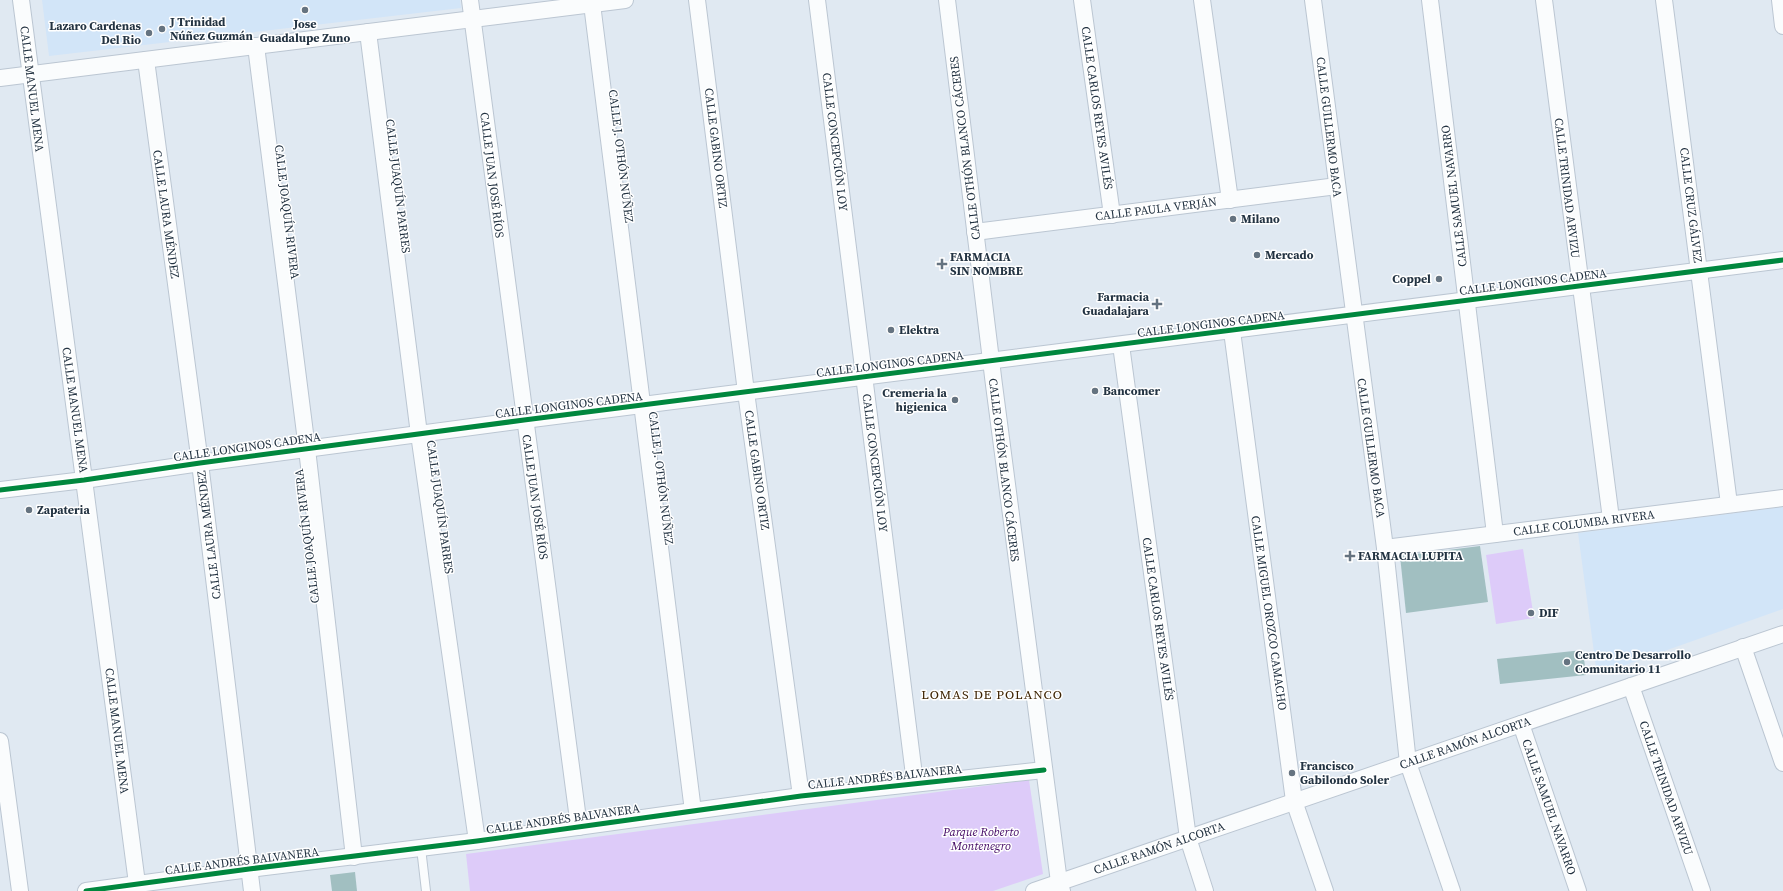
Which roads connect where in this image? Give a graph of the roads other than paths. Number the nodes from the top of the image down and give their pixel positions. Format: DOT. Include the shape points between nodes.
graph roads {
  1 [pos="21,0"];
  2 [pos="470,0"];
  3 [pos="625,0"];
  4 [pos="697,0"];
  5 [pos="817,0"];
  6 [pos="947,0"];
  7 [pos="1082,0"];
  8 [pos="1202,0"];
  9 [pos="1313,0"];
  10 [pos="1430,0"];
  11 [pos="1544,0"];
  12 [pos="1664,0"];
  13 [pos="1780,0"];
  14 [pos="592,4"];
  15 [pos="472,19"];
  16 [pos="1783,26"];
  17 [pos="368,32"];
  18 [pos="256,46"];
  19 [pos="146,60"];
  20 [pos="30,74"];
  21 [pos="0,78"];
  22 [pos="1337,186"];
  23 [pos="1230,200"];
  24 [pos="1112,215"];
  25 [pos="975,232"];
  26 [pos="1783,260"];
  27 [pos="1699,271"];
  28 [pos="1580,287"];
  29 [pos="1467,301"];
  30 [pos="1353,316"];
  31 [pos="1232,331"];
  32 [pos="1121,345"];
  33 [pos="990,362"];
  34 [pos="864,377"];
  35 [pos="746,392"];
  36 [pos="642,406"];
  37 [pos="524,420"];
  38 [pos="419,434"];
  39 [pos="307,449"];
  40 [pos="200,463"];
  41 [pos="84,480"];
  42 [pos="0,490"];
  43 [pos="1783,498"];
  44 [pos="1729,504"];
  45 [pos="1611,519"];
  46 [pos="1495,534"];
  47 [pos="1385,548"];
  48 [pos="1783,634"];
  49 [pos="1743,647"];
  50 [pos="1631,686"];
  51 [pos="1521,724"];
  52 [pos="0,741"];
  53 [pos="1408,763"];
  54 [pos="1783,763"];
  55 [pos="1044,770"];
  56 [pos="915,783"];
  57 [pos="801,796"];
  58 [pos="1294,801"];
  59 [pos="693,811"];
  60 [pos="579,827"];
  61 [pos="1188,838"];
  62 [pos="477,841"];
  63 [pos="421,848"];
  64 [pos="354,857"];
  65 [pos="249,869"];
  66 [pos="1061,887"];
  67 [pos="137,888"];
  68 [pos="20,891"];
  69 [pos="86,891"];
  70 [pos="252,891"];
  71 [pos="426,891"];
  72 [pos="1034,891"];
  73 [pos="1205,891"];
  74 [pos="1325,891"];
  75 [pos="1452,891"];
  76 [pos="1578,891"];
  77 [pos="1702,891"];
  1 -- 20 [label="street, CALLE MANUEL MENA"];
  2 -- 15 [label="street, CALLE JUAN JOSÉ RÍOS"];
  3 -- 14 [label="street"];
  4 -- 35 [label="street, CALLE GABINO ORTIZ"];
  5 -- 34 [label="street, CALLE CONCEPCIÓN LOY"];
  6 -- 25 [label="street, CALLE OTHÓN BLANCO CÁCERES"];
  7 -- 24 [label="street, CALLE CARLOS REYES AVILÉS"];
  8 -- 23 [label="street"];
  9 -- 22 [label="street, CALLE GUILLERMO BACA"];
  10 -- 29 [label="street, CALLE SAMUEL NAVARRO"];
  11 -- 28 [label="street, CALLE TRINIDAD ARVIZU"];
  12 -- 27 [label="street, CALLE CRUZ GÁLVEZ"];
  13 -- 16 [label="street"];
  14 -- 15 [label="street"];
  14 -- 36 [label="street, CALLE J. OTHÓN NÚÑEZ"];
  15 -- 17 [label="street"];
  15 -- 37 [label="street, CALLE JUAN JOSÉ RÍOS"];
  17 -- 18 [label="street"];
  17 -- 38 [label="street, CALLE JUAQUÍN PARRES"];
  18 -- 19 [label="street"];
  18 -- 39 [label="street, CALLE JOAQUÍN RIVERA"];
  19 -- 20 [label="street"];
  19 -- 40 [label="street, CALLE LAURA MÉNDEZ"];
  20 -- 21 [label="street"];
  20 -- 41 [label="street, CALLE MANUEL MENA"];
  22 -- 23 [label="street, CALLE PAULA VERJÁN"];
  22 -- 30 [label="street, CALLE GUILLERMO BACA"];
  23 -- 24 [label="street, CALLE PAULA VERJÁN"];
  24 -- 25 [label="street, CALLE PAULA VERJÁN"];
  25 -- 33 [label="street, CALLE OTHÓN BLANCO CÁCERES"];
  26 -- 27 [label="street, CALLE LONGINOS CADENA"];
  27 -- 28 [label="street, CALLE LONGINOS CADENA"];
  27 -- 44 [label="street, CALLE CRUZ GÁLVEZ"];
  28 -- 29 [label="street, CALLE LONGINOS CADENA"];
  28 -- 45 [label="street, CALLE TRINIDAD ARVIZU"];
  29 -- 30 [label="street, CALLE LONGINOS CADENA"];
  29 -- 46 [label="street, CALLE SAMUEL NAVARRO"];
  30 -- 31 [label="street, CALLE LONGINOS CADENA"];
  30 -- 47 [label="street, CALLE GUILLERMO BACA"];
  31 -- 32 [label="street, CALLE LONGINOS CADENA"];
  31 -- 58 [label="street, CALLE MIGUEL OROZCO CAMACHO"];
  32 -- 33 [label="street, CALLE LONGINOS CADENA"];
  32 -- 61 [label="street, CALLE CARLOS REYES AVILÉS"];
  33 -- 34 [label="street, CALLE LONGINOS CADENA"];
  33 -- 55 [label="street, CALLE OTHÓN BLANCO CÁCERES"];
  34 -- 35 [label="street, CALLE LONGINOS CADENA"];
  34 -- 56 [label="street, CALLE CONCEPCIÓN LOY"];
  35 -- 36 [label="street, CALLE LONGINOS CADENA"];
  35 -- 57 [label="street, CALLE GABINO ORTIZ"];
  36 -- 37 [label="street, CALLE LONGINOS CADENA"];
  36 -- 59 [label="street, CALLE J. OTHÓN NÚÑEZ"];
  37 -- 38 [label="street, CALLE LONGINOS CADENA"];
  37 -- 60 [label="street, CALLE JUAN JOSÉ RÍOS"];
  38 -- 39 [label="street, CALLE LONGINOS CADENA"];
  38 -- 62 [label="street, CALLE JUAQUÍN PARRES"];
  39 -- 40 [label="street, CALLE LONGINOS CADENA"];
  39 -- 64 [label="street, CALLE JOAQUÍN RIVERA"];
  40 -- 41 [label="street, CALLE LONGINOS CADENA"];
  40 -- 65 [label="street, CALLE LAURA MÉNDEZ"];
  41 -- 42 [label="street, CALLE LONGINOS CADENA"];
  41 -- 67 [label="street, CALLE MANUEL MENA"];
  43 -- 44 [label="street, CALLE COLUMBA RIVERA"];
  44 -- 45 [label="street, CALLE COLUMBA RIVERA"];
  45 -- 46 [label="street, CALLE COLUMBA RIVERA"];
  46 -- 47 [label="street, CALLE COLUMBA RIVERA"];
  47 -- 53 [label="street, CALLE GUILLERMO BACA"];
  48 -- 49 [label="street, CALLE RAMÓN ALCORTA"];
  49 -- 50 [label="street, CALLE RAMÓN ALCORTA"];
  49 -- 54 [label="street"];
  50 -- 51 [label="street, CALLE RAMÓN ALCORTA"];
  50 -- 77 [label="street, CALLE TRINIDAD ARVIZU"];
  51 -- 53 [label="street, CALLE RAMÓN ALCORTA"];
  51 -- 76 [label="street, CALLE SAMUEL NAVARRO"];
  52 -- 68 [label="street"];
  53 -- 58 [label="street, CALLE RAMÓN ALCORTA"];
  53 -- 75 [label="street, CALLE GUILLERMO BACA"];
  55 -- 56 [label="street, CALLE ANDRÉS BALVANERA"];
  55 -- 66 [label="street, CALLE OTHÓN BLANCO CÁCERES"];
  56 -- 57 [label="street, CALLE ANDRÉS BALVANERA"];
  57 -- 59 [label="street, CALLE ANDRÉS BALVANERA"];
  58 -- 61 [label="street, CALLE RAMÓN ALCORTA"];
  58 -- 74 [label="street, CALLE MIGUEL OROZCO CAMACHO"];
  59 -- 60 [label="street, CALLE ANDRÉS BALVANERA"];
  60 -- 62 [label="street, CALLE ANDRÉS BALVANERA"];
  61 -- 66 [label="street, CALLE RAMÓN ALCORTA"];
  61 -- 73 [label="street, CALLE CARLOS REYES AVILÉS"];
  62 -- 63 [label="street, CALLE ANDRÉS BALVANERA"];
  63 -- 64 [label="street, CALLE ANDRÉS BALVANERA"];
  63 -- 71 [label="lane"];
  64 -- 65 [label="street, CALLE ANDRÉS BALVANERA"];
  65 -- 67 [label="street, CALLE ANDRÉS BALVANERA"];
  65 -- 70 [label="street, CALLE LAURA MÉNDEZ"];
  66 -- 72 [label="street, CALLE RAMÓN ALCORTA"];
  67 -- 69 [label="street, CALLE ANDRÉS BALVANERA"];
}
